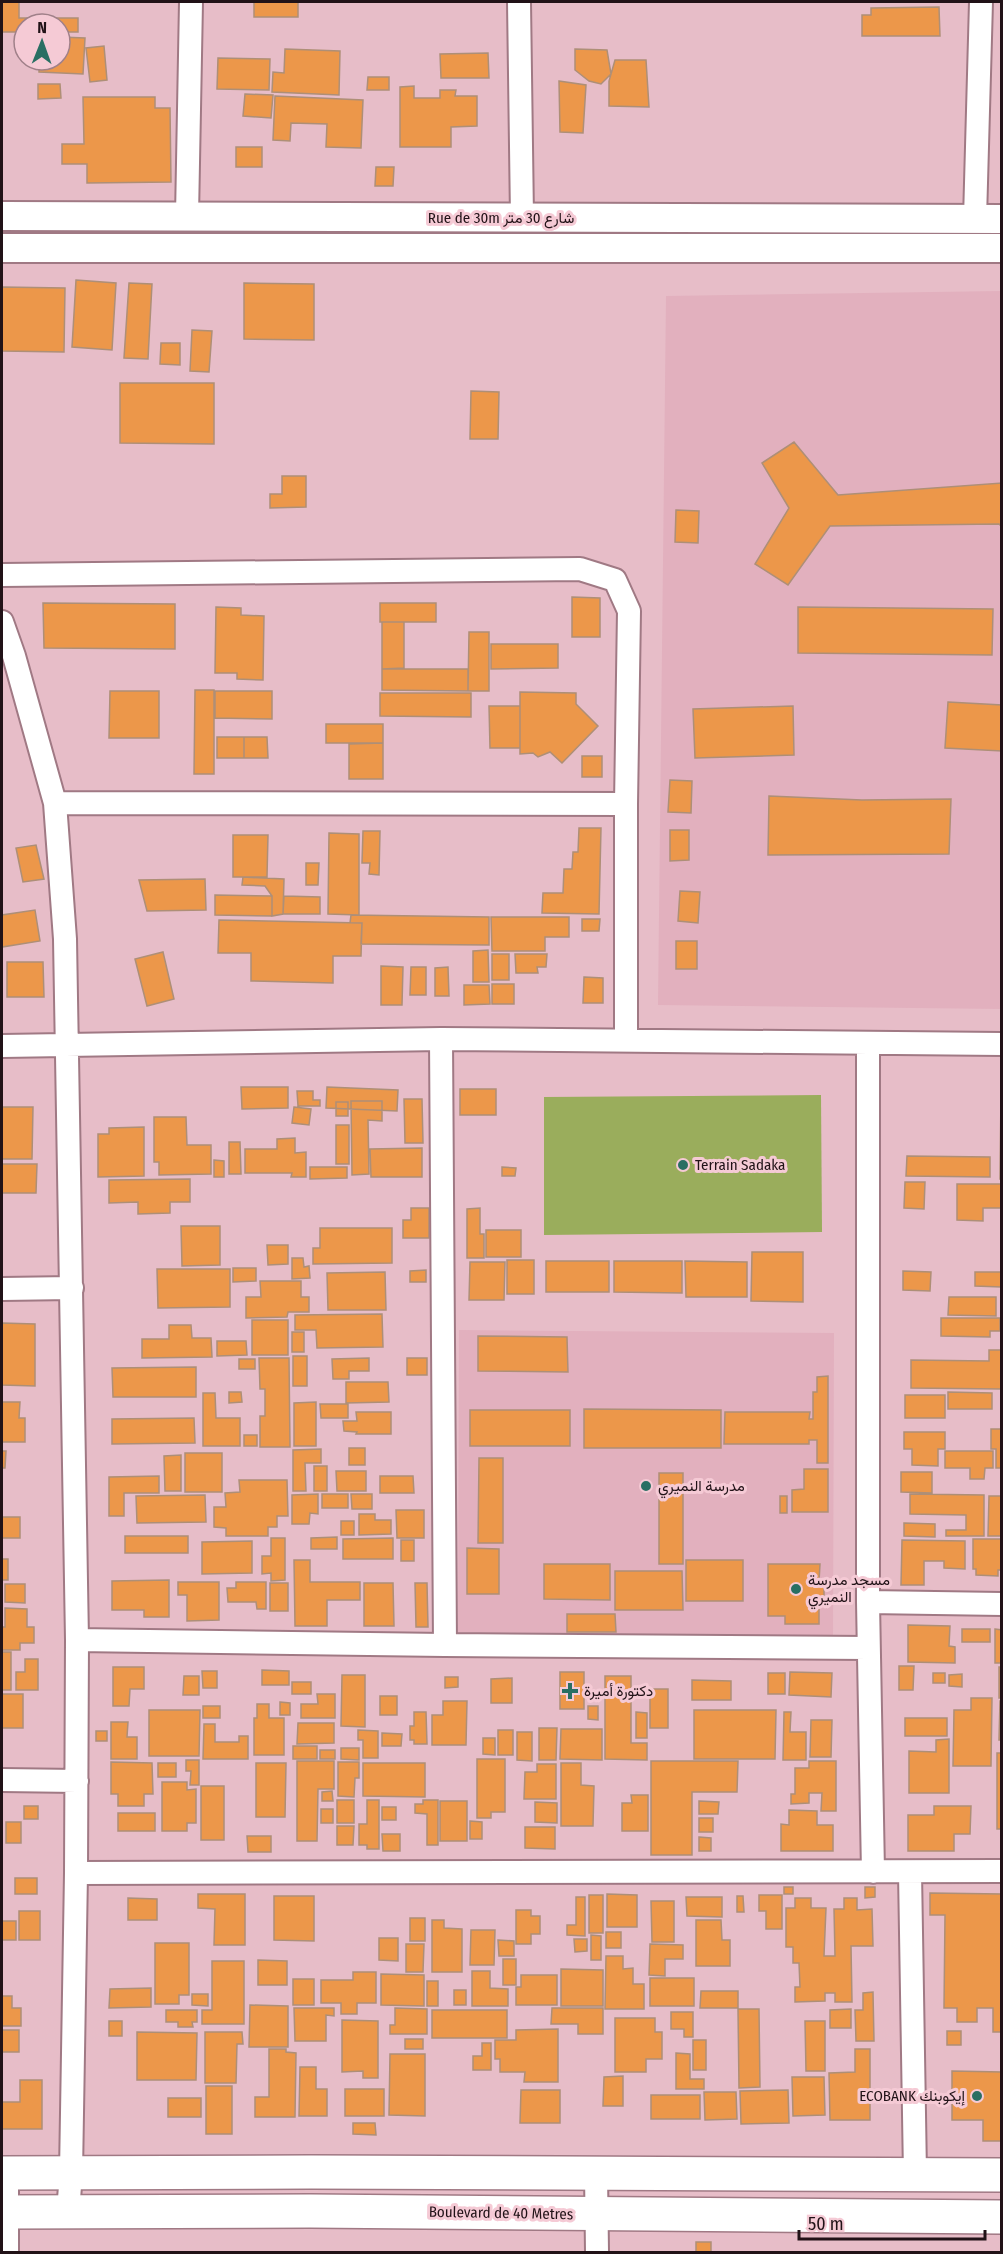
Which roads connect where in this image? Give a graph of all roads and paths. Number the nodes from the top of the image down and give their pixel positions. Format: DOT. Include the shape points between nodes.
graph roads {
  1 [pos="191,2"];
  2 [pos="519,2"];
  3 [pos="981,2"];
  4 [pos="2,216"];
  5 [pos="187,216"];
  6 [pos="522,218"];
  7 [pos="988,219"];
  8 [pos="2,248"];
  9 [pos="1002,248"];
  10 [pos="2,575"];
  11 [pos="2,622"];
  12 [pos="8,656"];
  13 [pos="55,803"];
  14 [pos="626,804"];
  15 [pos="441,1039"];
  16 [pos="626,1040"];
  17 [pos="868,1043"];
  18 [pos="67,1044"];
  19 [pos="1002,1044"];
  20 [pos="2,1046"];
  21 [pos="72,1288"];
  22 [pos="2,1289"];
  23 [pos="868,1602"];
  24 [pos="1002,1604"];
  25 [pos="77,1640"];
  26 [pos="446,1646"];
  27 [pos="868,1648"];
  28 [pos="2,1780"];
  29 [pos="76,1781"];
  30 [pos="873,1872"];
  31 [pos="910,1872"];
  32 [pos="1002,1872"];
  33 [pos="76,1873"];
  34 [pos="71,2173"];
  35 [pos="596,2173"];
  36 [pos="4,2174"];
  37 [pos="915,2174"];
  38 [pos="1002,2175"];
  39 [pos="4,2212"];
  40 [pos="68,2212"];
  41 [pos="596,2215"];
  42 [pos="1002,2217"];
  43 [pos="7,2253"];
  44 [pos="597,2253"];
  1 -- 5 [label="street"];
  2 -- 6 [label="street"];
  3 -- 7 [label="street"];
  4 -- 5 [label="street, Rue de 30m شارع 30 متر"];
  5 -- 6 [label="street, Rue de 30m شارع 30 متر"];
  6 -- 7 [label="street, Rue de 30m شارع 30 متر"];
  8 -- 9 [label="street, Rue de 30m شارع 30 متر"];
  10 -- 14 [label="street" via="580,569 615,580 629,611"];
  11 -- 12 [label="street"];
  12 -- 13 [label="street"];
  13 -- 14 [label="street"];
  13 -- 18 [label="street" via="65,939"];
  14 -- 16 [label="street"];
  15 -- 16 [label="street"];
  15 -- 18 [label="street"];
  15 -- 26 [label="street"];
  16 -- 17 [label="street"];
  17 -- 19 [label="street"];
  17 -- 23 [label="street"];
  18 -- 20 [label="street"];
  18 -- 21 [label="street"];
  21 -- 22 [label="street"];
  21 -- 25 [label="street"];
  23 -- 24 [label="street"];
  23 -- 27 [label="street"];
  25 -- 26 [label="street"];
  25 -- 29 [label="street"];
  26 -- 27 [label="street"];
  27 -- 30 [label="street"];
  28 -- 29 [label="street"];
  29 -- 33 [label="street"];
  30 -- 31 [label="street"];
  30 -- 33 [label="street"];
  31 -- 32 [label="street"];
  31 -- 37 [label="street"];
  33 -- 34 [label="street"];
  34 -- 35 [label="main road"];
  34 -- 36 [label="main road"];
  34 -- 40 [label="street"];
  35 -- 37 [label="main road"];
  35 -- 41 [label="street"];
  36 -- 39 [label="street"];
  37 -- 38 [label="main road"];
  39 -- 40 [label="main road, Boulevard de 40 Metres"];
  39 -- 43 [label="street"];
  40 -- 41 [label="main road, Boulevard de 40 Metres"];
  41 -- 42 [label="main road, Boulevard de 40 Metres"];
  41 -- 44 [label="street"];
}
